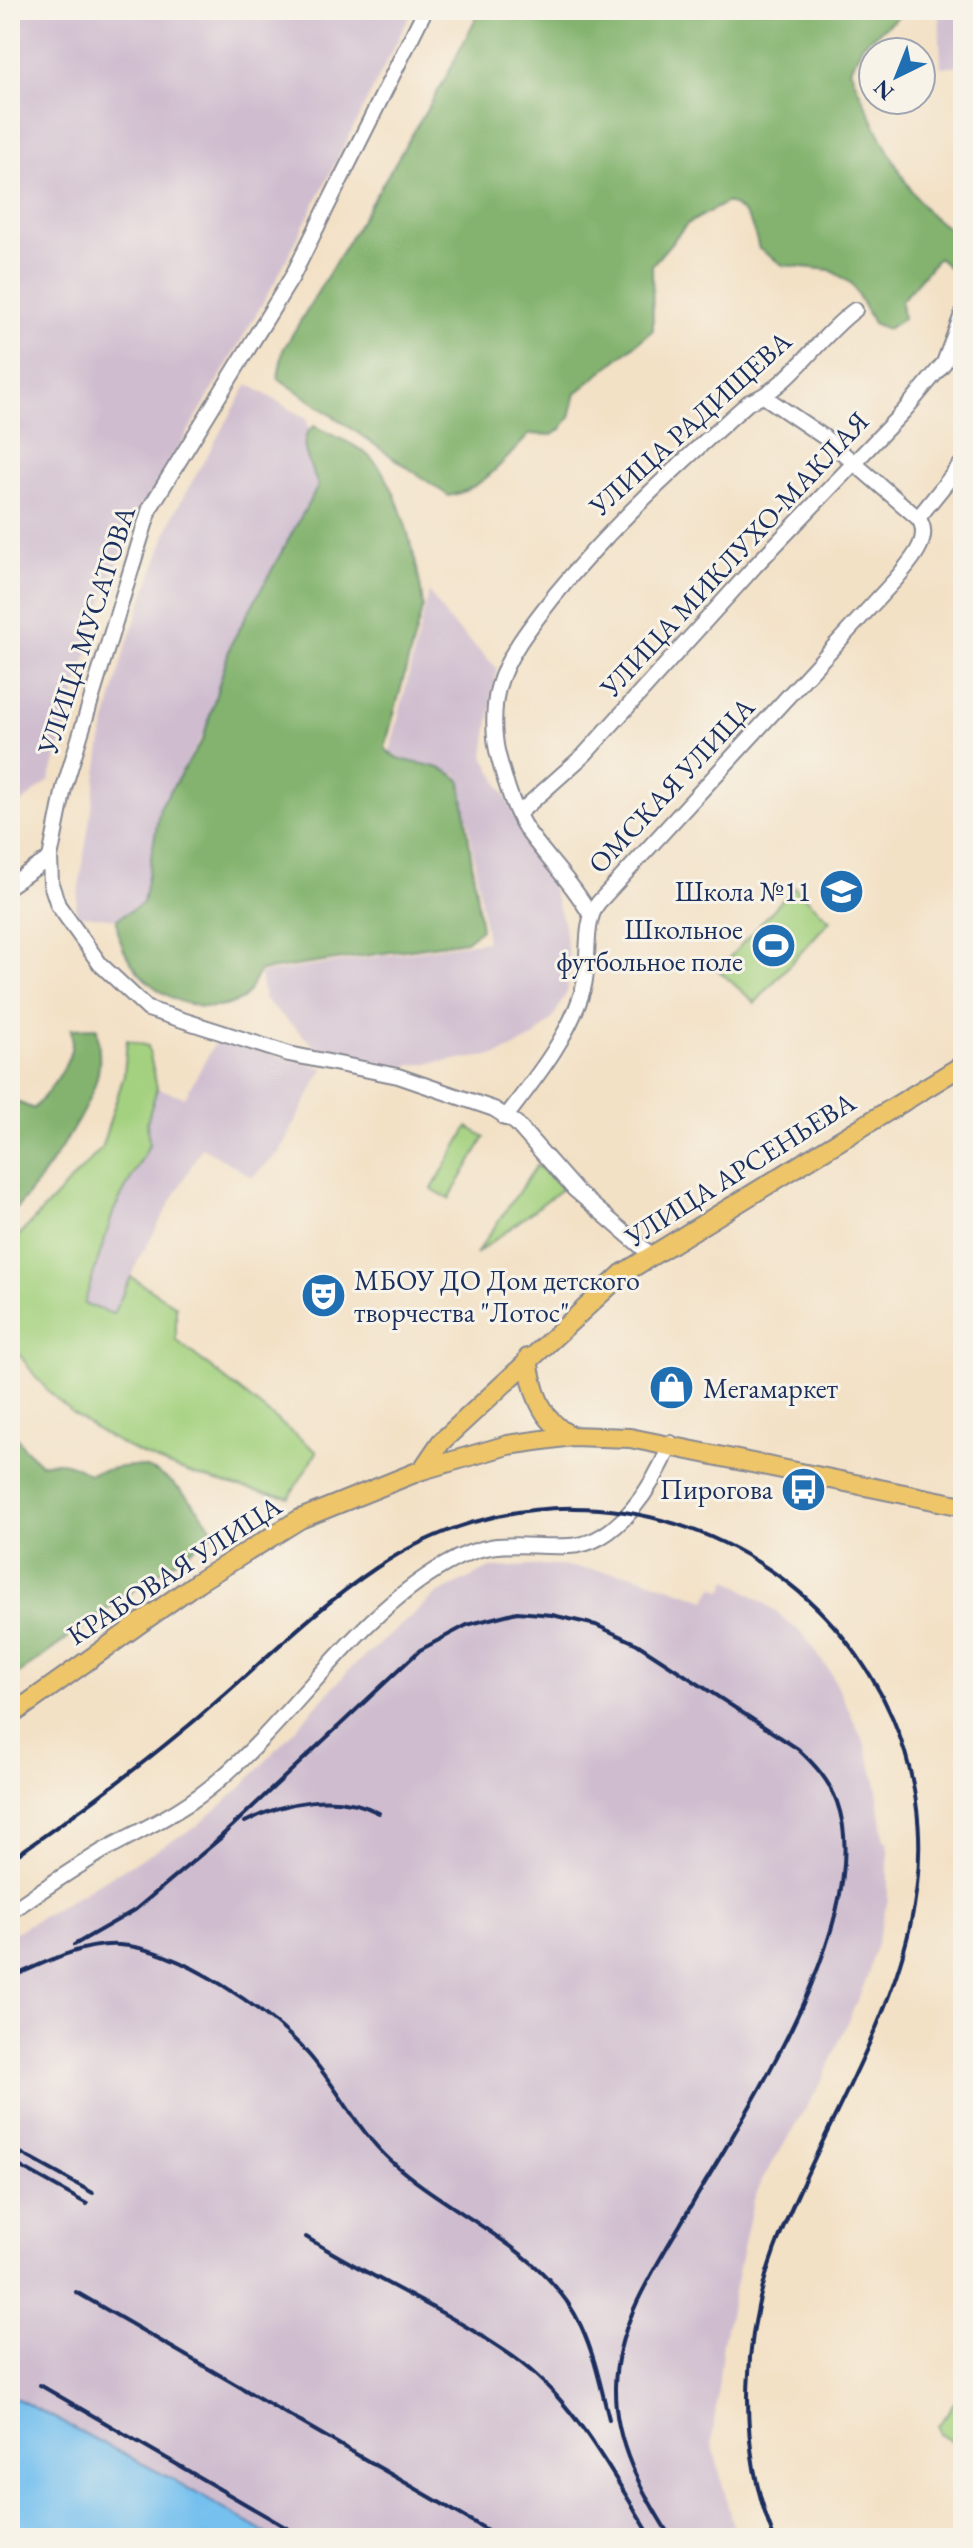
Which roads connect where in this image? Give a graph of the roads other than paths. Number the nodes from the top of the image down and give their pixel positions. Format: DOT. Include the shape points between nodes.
graph roads {
  1 [pos="425,10"];
  2 [pos="855,310"];
  3 [pos="963,312"];
  4 [pos="765,397"];
  5 [pos="854,461"];
  6 [pos="963,462"];
  7 [pos="918,518"];
  8 [pos="519,813"];
  9 [pos="50,858"];
  10 [pos="10,885"];
  11 [pos="591,916"];
  12 [pos="963,1065"];
  13 [pos="505,1118"];
  14 [pos="651,1255"];
  15 [pos="528,1358"];
  16 [pos="571,1436"];
  17 [pos="671,1443"];
  18 [pos="422,1470"];
  19 [pos="963,1506"];
  20 [pos="10,1716"];
  21 [pos="10,1912"];
  1 -- 9 [label="street, УЛИЦА МУСАТОВА" via="292,277 150,508 76,746"];
  2 -- 4 [label="street, УЛИЦА РАДИЩЕВА" via="833,325"];
  3 -- 5 [label="street, УЛИЦА МИКЛУХО-МАКЛАЯ" via="944,363"];
  4 -- 5 [label="street"];
  4 -- 8 [label="street, УЛИЦА РАДИЩЕВА" via="749,402 593,548 534,621 509,662 498,689 494,734"];
  5 -- 7 [label="street"];
  5 -- 8 [label="street, УЛИЦА МИКЛУХО-МАКЛАЯ" via="585,754"];
  6 -- 7 [label="street"];
  7 -- 11 [label="street, ОМСКАЯ УЛИЦА" via="924,539 896,579"];
  8 -- 11 [label="street, УЛИЦА РАДИЩЕВА"];
  9 -- 10 [label="street"];
  9 -- 13 [label="street, УЛИЦА МУСАТОВА" via="58,905 100,964 148,1009 289,1054 398,1076 477,1102"];
  11 -- 13 [label="street, ОМСКАЯ УЛИЦА" via="587,975 578,1003"];
  12 -- 14 [label="main road, УЛИЦА АРСЕНЬЕВА"];
  13 -- 14 [label="street, УЛИЦА МУСАТОВА" via="523,1130 575,1190"];
  14 -- 15 [label="main road, УЛИЦА АРСЕНЬЕВА" via="610,1284"];
  15 -- 16 [label="main road" via="531,1384 548,1419"];
  15 -- 18 [label="main road, УЛИЦА АРСЕНЬЕВА" via="441,1442"];
  16 -- 17 [label="main road, КРАБОВАЯ УЛИЦА"];
  16 -- 18 [label="main road, КРАБОВАЯ УЛИЦА" via="494,1448"];
  17 -- 19 [label="main road, КРАБОВАЯ УЛИЦА"];
  17 -- 21 [label="street" via="654,1479 605,1533 570,1547 492,1545 447,1563 404,1591 256,1746 198,1798"];
  18 -- 20 [label="main road, КРАБОВАЯ УЛИЦА" via="300,1519 254,1545"];
}
